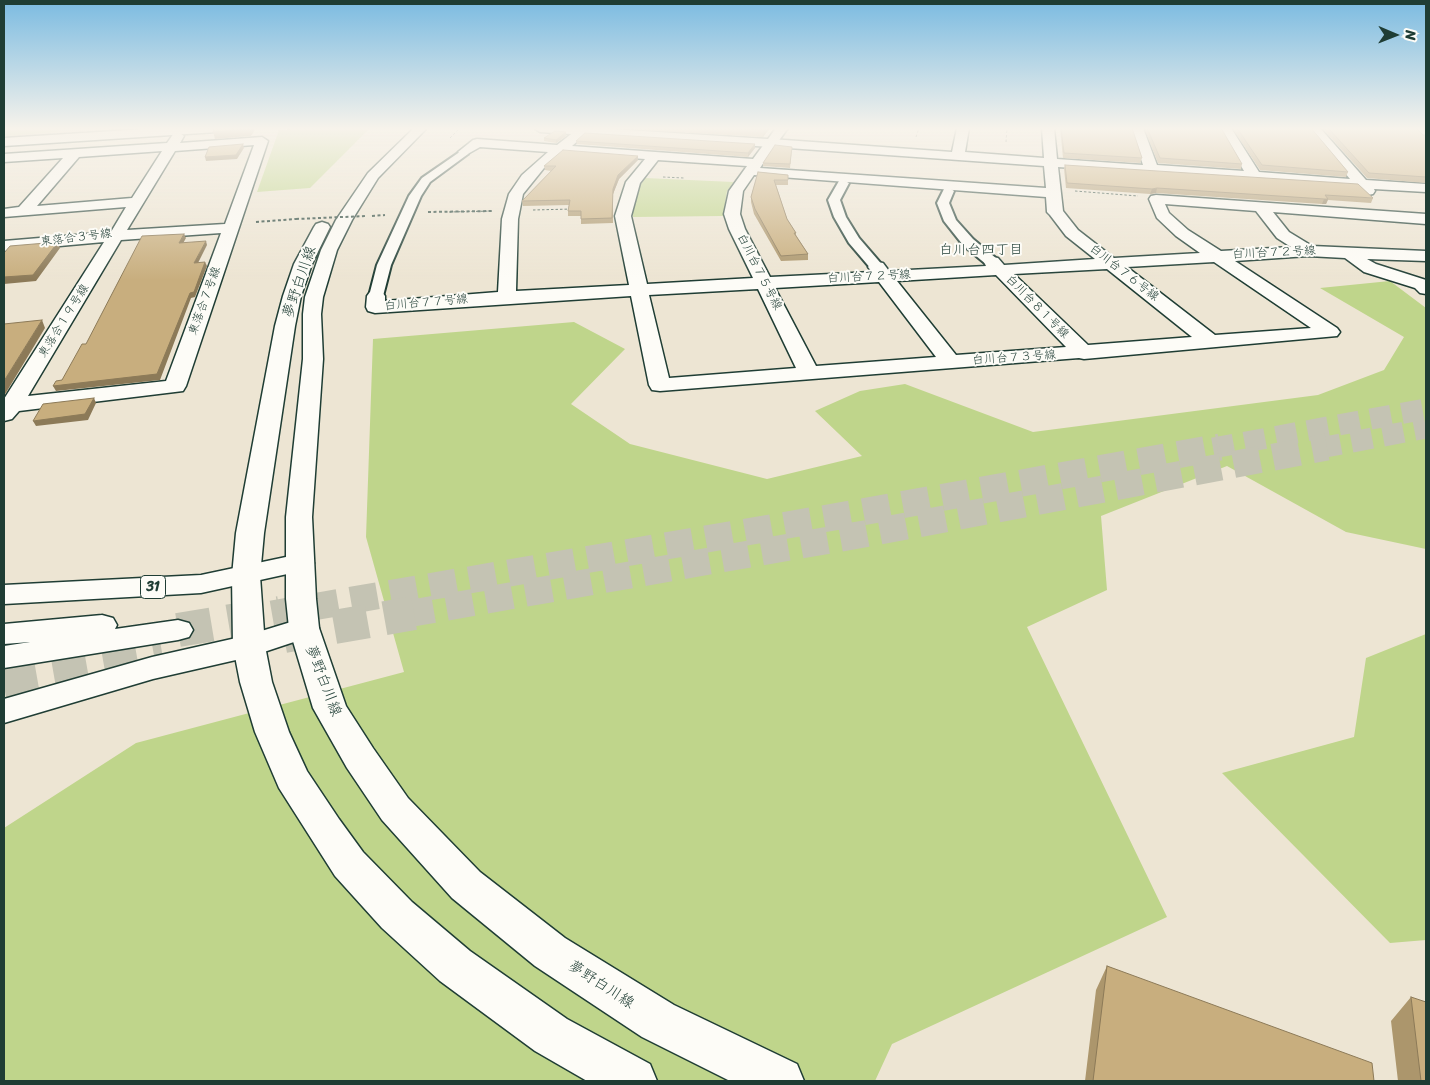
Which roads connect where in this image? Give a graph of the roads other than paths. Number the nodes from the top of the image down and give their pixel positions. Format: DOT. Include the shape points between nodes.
graph roads {
  1 [pos="52,179"];
  2 [pos="151,179"];
  3 [pos="249,179"];
  4 [pos="357,179"];
  5 [pos="371,179"];
  6 [pos="428,179"];
  7 [pos="526,179"];
  8 [pos="636,179"];
  9 [pos="745,179"];
  10 [pos="829,179"];
  11 [pos="1051,179"];
  12 [pos="1198,179"];
  13 [pos="1240,179"];
  14 [pos="1295,179"];
  15 [pos="1358,179"];
  16 [pos="1070,180"];
  17 [pos="844,181"];
  18 [pos="1217,183"];
  19 [pos="1362,183"];
  20 [pos="1052,186"];
  21 [pos="1146,186"];
  22 [pos="949,188"];
  23 [pos="1426,188"];
  24 [pos="137,202"];
  25 [pos="1260,206"];
  26 [pos="1380,206"];
  27 [pos="24,211"];
  28 [pos="4,213"];
  29 [pos="1426,219"];
  30 [pos="231,228"];
  31 [pos="1395,229"];
  32 [pos="116,236"];
  33 [pos="1406,242"];
  34 [pos="4,246"];
  35 [pos="1308,251"];
  36 [pos="1347,252"];
  37 [pos="1217,256"];
  38 [pos="1422,256"];
  39 [pos="1111,263"];
  40 [pos="996,266"];
  41 [pos="881,272"];
  42 [pos="765,283"];
  43 [pos="1426,289"];
  44 [pos="639,290"];
  45 [pos="376,296"];
  46 [pos="509,297"];
  47 [pos="1212,342"];
  48 [pos="1084,353"];
  49 [pos="951,363"];
  50 [pos="809,373"];
  51 [pos="6,408"];
  52 [pos="300,563"];
  53 [pos="246,576"];
  54 [pos="4,595"];
  55 [pos="304,628"];
  56 [pos="4,634"];
  57 [pos="249,646"];
  58 [pos="4,657"];
  59 [pos="4,711"];
  60 [pos="632,1081"];
  61 [pos="780,1081"];
  1 -- 27 [label="main road"];
  2 -- 24 [label="main road, 東落合３号線"];
  3 -- 30 [label="main road, 東落合７号線"];
  4 -- 53 [label="main road, 夢野白川線" via="313,242 285,326"];
  5 -- 52 [label="main road, 夢野白川線" via="329,250 314,297 313,359 299,516"];
  6 -- 45 [label="street, 白川台７７号線" via="415,196 384,265"];
  7 -- 46 [label="main road" via="516,194 510,219 506,290"];
  8 -- 44 [label="main road" via="624,208"];
  9 -- 42 [label="main road, 白川台７５号線" via="736,191 732,214"];
  10 -- 17 [label="main road, 白川台７７号線"];
  11 -- 20 [label="main road, 白川台７６号線"];
  12 -- 18 [label="main road"];
  13 -- 18 [label="main road"];
  14 -- 19 [label="main road"];
  15 -- 19 [label="main road"];
  16 -- 20 [label="main road, 白川台７７号線"];
  17 -- 22 [label="main road, 白川台７７号線"];
  17 -- 41 [label="street" via="834,200 840,217 854,240"];
  18 -- 21 [label="main road"];
  19 -- 23 [label="main road"];
  19 -- 26 [label="main road"];
  20 -- 22 [label="main road, 白川台７７号線"];
  20 -- 39 [label="main road, 白川台７６号線" via="1055,212 1072,233"];
  22 -- 40 [label="street, 白川台８１号線" via="943,202 950,221"];
  24 -- 27 [label="main road"];
  24 -- 32 [label="main road, 東落合３号線"];
  25 -- 26 [label="main road"];
  25 -- 35 [label="main road" via="1283,235"];
  25 -- 37 [label="main road" via="1156,198 1162,215 1182,234"];
  26 -- 29 [label="main road"];
  26 -- 31 [label="main road"];
  27 -- 28 [label="main road"];
  30 -- 32 [label="main road"];
  30 -- 51 [label="main road, 東落合７号線" via="175,386"];
  32 -- 34 [label="main road, 東落合３号線"];
  32 -- 51 [label="main road, 東落合１９号線"];
  33 -- 38 [label="main road"];
  35 -- 36 [label="main road, 白川台７２号線"];
  35 -- 37 [label="main road, 白川台７２号線"];
  36 -- 38 [label="main road, 白川台７２号線"];
  36 -- 43 [label="main road" via="1370,268 1421,284"];
  37 -- 39 [label="main road, 白川台７２号線"];
  37 -- 47 [label="main road, 白川台７３号線" via="1330,332"];
  39 -- 40 [label="main road, 白川台７２号線"];
  39 -- 47 [label="main road, 白川台７６号線"];
  40 -- 41 [label="main road, 白川台７２号線"];
  40 -- 48 [label="main road, 白川台８１号線"];
  41 -- 42 [label="main road, 白川台７２号線"];
  41 -- 49 [label="main road"];
  42 -- 44 [label="main road, 白川台７２号線"];
  42 -- 50 [label="main road, 白川台７５号線"];
  44 -- 46 [label="main road, 白川台７２号線"];
  44 -- 50 [label="main road, 白川台７３号線" via="660,385"];
  45 -- 46 [label="main road, 白川台７７号線" via="375,308"];
  47 -- 48 [label="main road, 白川台７３号線"];
  48 -- 49 [label="main road, 白川台７３号線"];
  49 -- 50 [label="main road, 白川台７３号線"];
  52 -- 53 [label="main road, 31"];
  52 -- 55 [label="main road, 夢野白川線"];
  53 -- 54 [label="main road, 31" via="201,584"];
  53 -- 57 [label="main road, 夢野白川線"];
  55 -- 57 [label="main road"];
  55 -- 61 [label="main road, 夢野白川線" via="330,708 360,758 395,809 466,885 550,952 658,1021"];
  56 -- 58 [label="main road" via="178,624"];
  57 -- 59 [label="main road" via="152,668"];
  57 -- 60 [label="main road, 夢野白川線" via="256,682 272,732 292,778 349,864 397,915 456,966 551,1035"];
}
